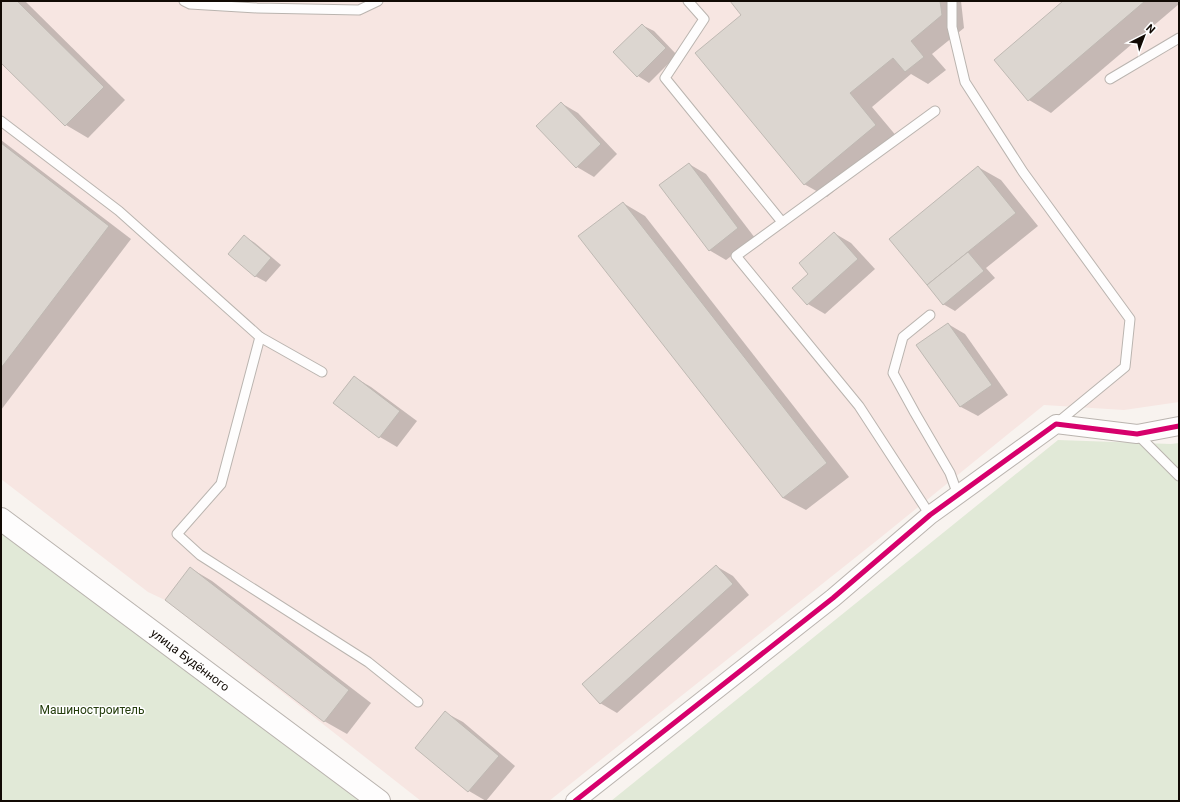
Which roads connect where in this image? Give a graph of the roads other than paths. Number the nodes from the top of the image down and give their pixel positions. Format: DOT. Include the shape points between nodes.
graph roads {
  1 [pos="184,1"];
  2 [pos="378,1"];
  3 [pos="688,1"];
  4 [pos="952,1"];
  5 [pos="1179,38"];
  6 [pos="1110,79"];
  7 [pos="934,111"];
  8 [pos="1,121"];
  9 [pos="782,222"];
  10 [pos="930,315"];
  11 [pos="260,337"];
  12 [pos="322,372"];
  13 [pos="1056,424"];
  14 [pos="1179,426"];
  15 [pos="1137,434"];
  16 [pos="1179,476"];
  17 [pos="958,495"];
  18 [pos="930,515"];
  19 [pos="1,519"];
  20 [pos="418,702"];
  21 [pos="380,801"];
  22 [pos="575,801"];
  1 -- 2 [label="lane" via="190,4 257,8 359,10"];
  3 -- 9 [label="lane" via="704,19 665,78"];
  4 -- 13 [label="lane" via="952,27 965,82 1023,172 1130,319 1125,367"];
  5 -- 6 [label="lane"];
  7 -- 9 [label="lane"];
  8 -- 11 [label="lane" via="119,210"];
  9 -- 18 [label="lane" via="736,256 859,406"];
  10 -- 17 [label="lane" via="903,337 893,374 950,473"];
  11 -- 12 [label="lane"];
  11 -- 20 [label="lane" via="222,484 177,534 200,555 368,662"];
  13 -- 15 [label="street"];
  13 -- 17 [label="street"];
  14 -- 15 [label="street"];
  15 -- 16 [label="lane"];
  17 -- 18 [label="street"];
  18 -- 22 [label="street" via="833,598"];
  19 -- 21 [label="main road, улица Будённого"];
}
